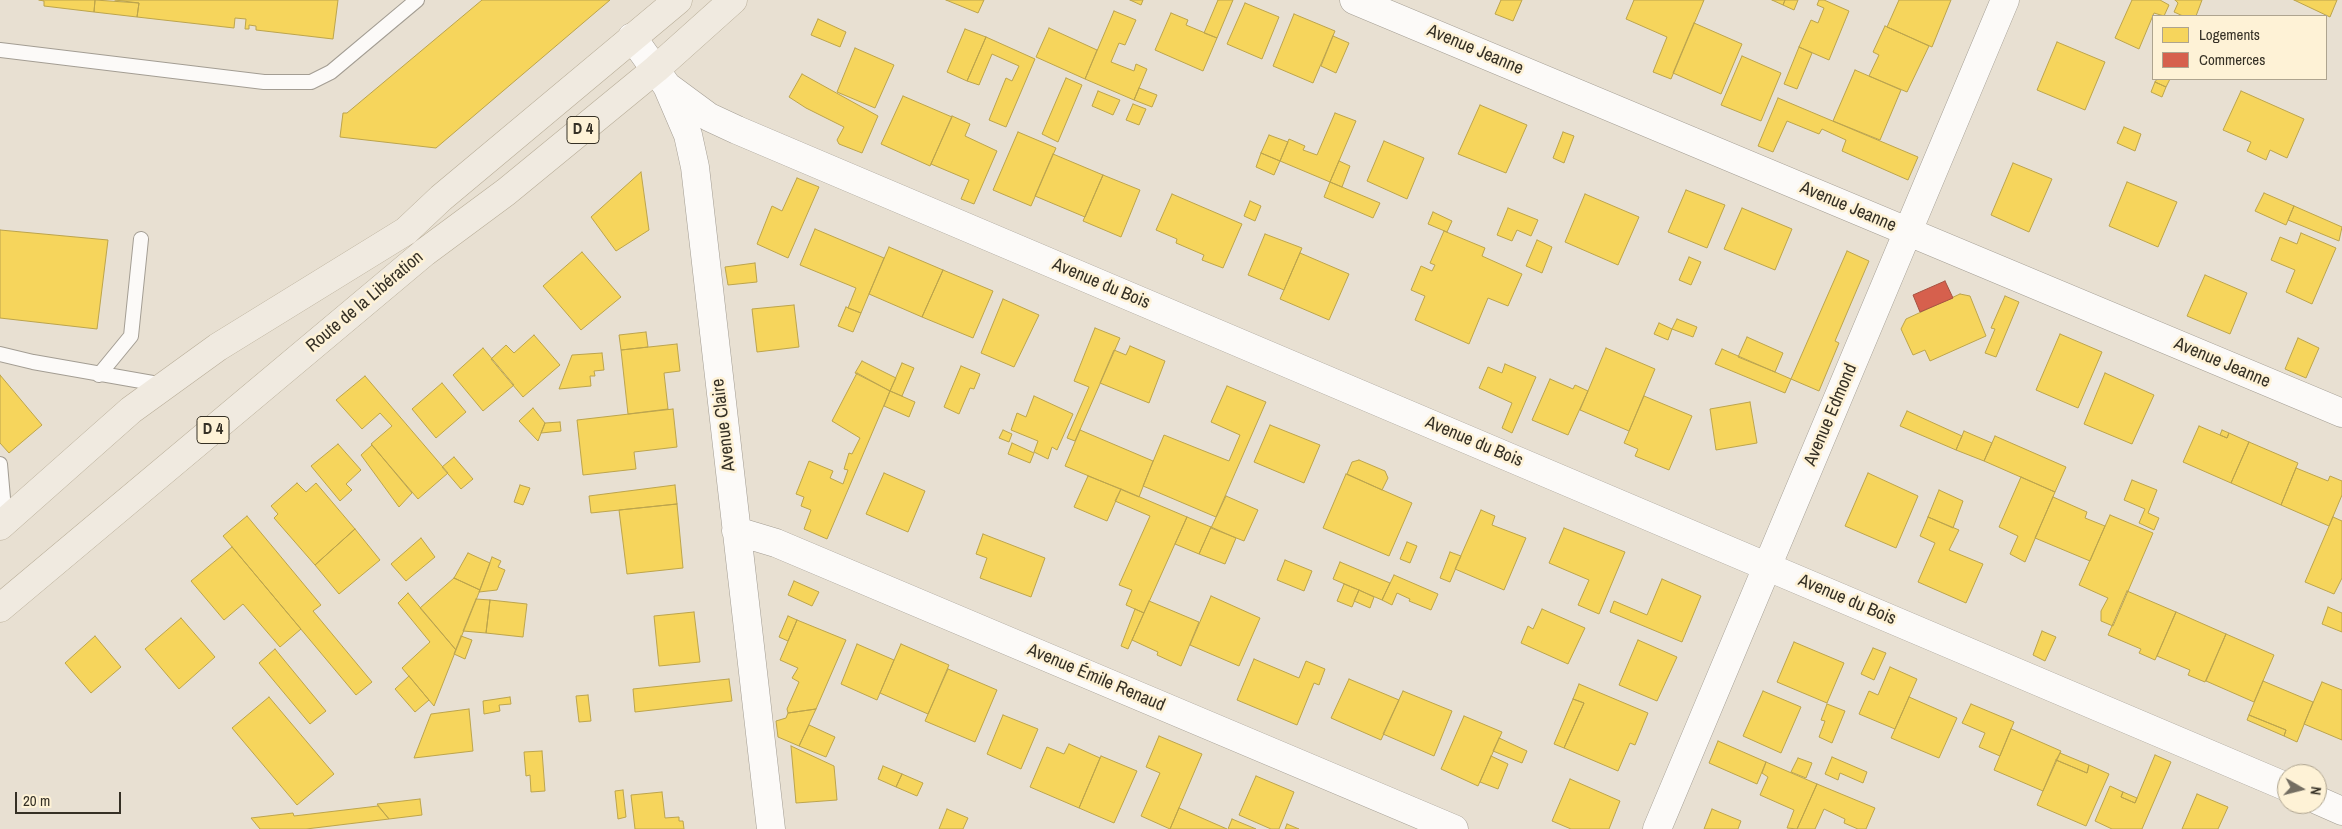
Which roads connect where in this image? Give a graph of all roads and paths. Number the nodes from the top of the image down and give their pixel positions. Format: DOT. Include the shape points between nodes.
graph roads {
  1 [pos="417,0"];
  2 [pos="678,0"];
  3 [pos="732,0"];
  4 [pos="1354,0"];
  5 [pos="2005,0"];
  6 [pos="632,37"];
  7 [pos="0,50"];
  8 [pos="662,78"];
  9 [pos="1908,233"];
  10 [pos="141,239"];
  11 [pos="0,354"];
  12 [pos="99,375"];
  13 [pos="165,386"];
  14 [pos="2342,413"];
  15 [pos="0,464"];
  16 [pos="3,524"];
  17 [pos="736,530"];
  18 [pos="1768,566"];
  19 [pos="0,608"];
  20 [pos="2277,783"];
  21 [pos="2327,804"];
  22 [pos="2342,810"];
  23 [pos="771,829"];
  24 [pos="1454,829"];
  25 [pos="1656,829"];
  1 -- 7 [label="lane" via="331,72 311,82 264,82"];
  2 -- 6 [label="main road, Route de la Libération / D 4"];
  3 -- 8 [label="main road, Route de la Libération / D 4"];
  4 -- 9 [label="street, Avenue Jeanne"];
  5 -- 9 [label="street, Avenue Edmond"];
  6 -- 8 [label="street, Avenue Claire"];
  6 -- 13 [label="main road, Route de la Libération / D 4" via="406,231 278,308"];
  8 -- 17 [label="street, Avenue Claire" via="688,135 695,167"];
  8 -- 18 [label="street, Avenue du Bois" via="709,117 738,130"];
  8 -- 19 [label="main road, Route de la Libération / D 4" via="426,252"];
  9 -- 14 [label="street, Avenue Jeanne"];
  9 -- 18 [label="street, Avenue Edmond"];
  10 -- 12 [label="lane" via="131,336"];
  11 -- 12 [label="lane"];
  12 -- 13 [label="lane"];
  13 -- 16 [label="main road, Route de la Libération / D 4" via="131,410"];
  15 -- 16 [label="lane"];
  17 -- 23 [label="street, Avenue Claire"];
  17 -- 24 [label="street, Avenue Émile Renaud" via="776,542"];
  18 -- 20 [label="street, Avenue du Bois"];
  18 -- 25 [label="street, Avenue Edmond"];
  21 -- 22 [label="street"];
}
